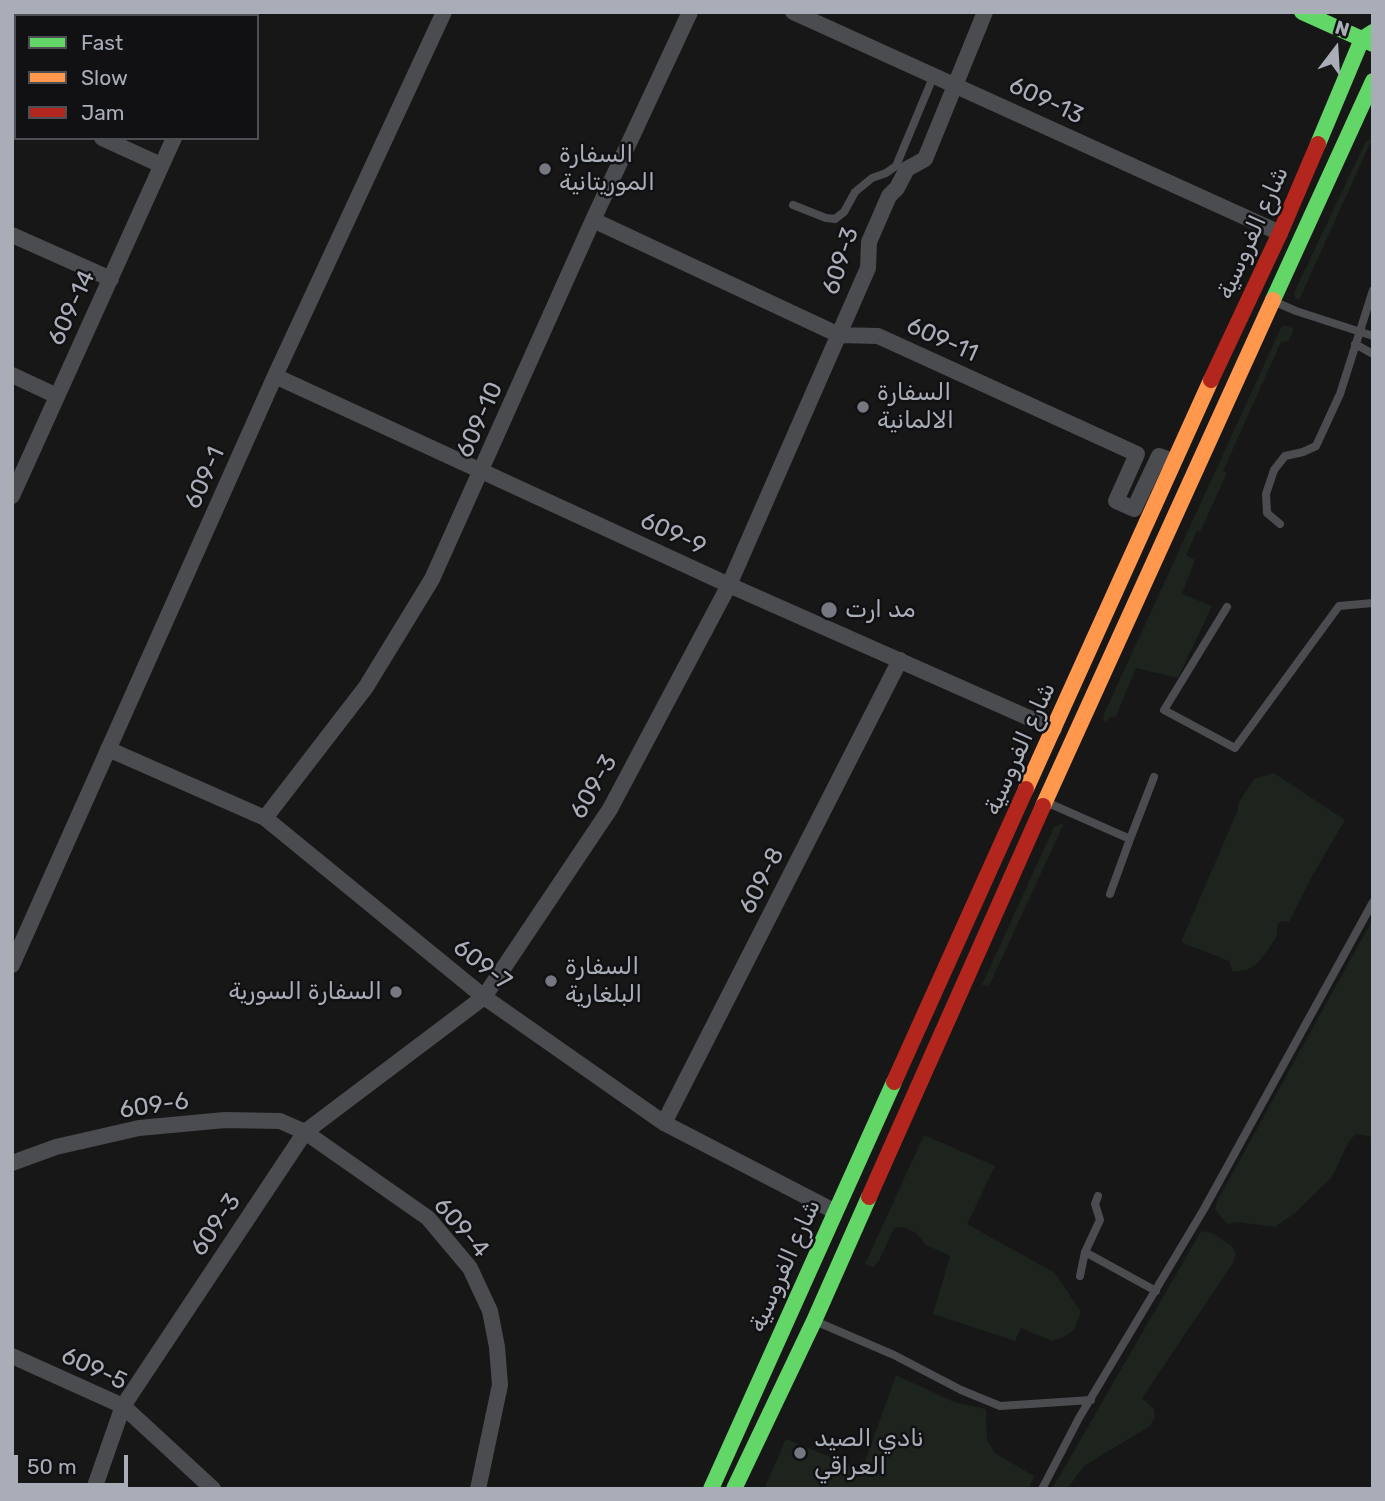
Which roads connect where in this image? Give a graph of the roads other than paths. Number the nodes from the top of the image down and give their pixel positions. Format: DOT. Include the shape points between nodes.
graph roads {
  1 [pos="444,12"];
  2 [pos="690,12"];
  3 [pos="793,12"];
  4 [pos="985,12"];
  5 [pos="1302,12"];
  6 [pos="1369,39"];
  7 [pos="934,75"];
  8 [pos="1373,81"];
  9 [pos="955,85"];
  10 [pos="107,140"];
  11 [pos="173,140"];
  12 [pos="161,164"];
  13 [pos="793,205"];
  14 [pos="593,220"];
  15 [pos="1280,233"];
  16 [pos="12,235"];
  17 [pos="111,279"];
  18 [pos="1373,290"];
  19 [pos="1273,301"];
  20 [pos="1359,330"];
  21 [pos="839,335"];
  22 [pos="1373,336"];
  23 [pos="1355,344"];
  24 [pos="1373,354"];
  25 [pos="12,375"];
  26 [pos="275,376"];
  27 [pos="57,396"];
  28 [pos="1173,461"];
  29 [pos="482,471"];
  30 [pos="12,496"];
  31 [pos="1280,524"];
  32 [pos="729,585"];
  33 [pos="1373,603"];
  34 [pos="1227,607"];
  35 [pos="900,660"];
  36 [pos="1054,729"];
  37 [pos="108,749"];
  38 [pos="1154,777"];
  39 [pos="1046,802"];
  40 [pos="265,818"];
  41 [pos="1130,839"];
  42 [pos="1110,894"];
  43 [pos="1373,902"];
  44 [pos="12,965"];
  45 [pos="484,997"];
  46 [pos="934,997"];
  47 [pos="952,1006"];
  48 [pos="664,1123"];
  49 [pos="305,1132"];
  50 [pos="12,1163"];
  51 [pos="1098,1196"];
  52 [pos="834,1211"];
  53 [pos="1085,1252"];
  54 [pos="1080,1276"];
  55 [pos="1156,1291"];
  56 [pos="814,1321"];
  57 [pos="12,1356"];
  58 [pos="1091,1400"];
  59 [pos="123,1406"];
  60 [pos="93,1489"];
  61 [pos="213,1489"];
  62 [pos="478,1489"];
  63 [pos="711,1489"];
  64 [pos="734,1489"];
  65 [pos="1042,1489"];
  1 -- 26 [label="street, 609-1"];
  2 -- 14 [label="street, 609-10"];
  3 -- 7 [label="street, 609-13"];
  4 -- 9 [label="street, 609-3"];
  5 -- 6 [label="street"];
  6 -- 15 [label="street, شارع الفروسية"];
  7 -- 9 [label="street, 609-13"];
  7 -- 13 [label="lane" via="897,166 855,192 835,219"];
  8 -- 19 [label="street, شارع الفروسية"];
  9 -- 15 [label="street, 609-13"];
  9 -- 21 [label="street, 609-3" via="925,159 907,169 889,196 869,242 868,268"];
  10 -- 12 [label="street"];
  11 -- 12 [label="street, 609-14"];
  12 -- 17 [label="street, 609-14"];
  14 -- 21 [label="street, 609-11"];
  14 -- 29 [label="street, 609-10"];
  15 -- 28 [label="street, شارع الفروسية"];
  16 -- 17 [label="street"];
  17 -- 27 [label="street, 609-14"];
  18 -- 20 [label="lane"];
  19 -- 20 [label="lane"];
  19 -- 39 [label="street, شارع الفروسية"];
  20 -- 22 [label="lane"];
  20 -- 23 [label="lane"];
  21 -- 28 [label="street, 609-11" via="878,336 1137,454 1116,501 1134,509 1159,456"];
  21 -- 32 [label="street, 609-3"];
  23 -- 24 [label="lane"];
  23 -- 31 [label="lane" via="1340,394 1316,446 1285,456 1274,470 1266,494 1267,513"];
  25 -- 27 [label="street"];
  26 -- 29 [label="street, 609-9"];
  26 -- 37 [label="street, 609-1"];
  27 -- 30 [label="street, 609-14"];
  28 -- 36 [label="street, شارع الفروسية"];
  29 -- 32 [label="street, 609-9"];
  29 -- 40 [label="street, 609-10" via="432,579 366,687"];
  32 -- 35 [label="street, 609-9"];
  32 -- 45 [label="street, 609-3" via="610,808"];
  33 -- 34 [label="lane" via="1339,606 1235,748 1164,710"];
  35 -- 36 [label="street, 609-9"];
  35 -- 48 [label="street, 609-8"];
  36 -- 46 [label="street, شارع الفروسية"];
  37 -- 40 [label="street, 609-7"];
  37 -- 44 [label="street, 609-1"];
  38 -- 41 [label="lane"];
  39 -- 41 [label="lane"];
  39 -- 47 [label="street, شارع الفروسية"];
  40 -- 45 [label="street, 609-7"];
  41 -- 42 [label="lane"];
  43 -- 55 [label="lane"];
  45 -- 48 [label="street, 609-7"];
  45 -- 49 [label="street, 609-3"];
  46 -- 47 [label="street"];
  46 -- 52 [label="street, شارع الفروسية"];
  47 -- 56 [label="street, شارع الفروسية"];
  48 -- 52 [label="street, 609-7"];
  49 -- 50 [label="street, 609-6" via="279,1121 225,1120 139,1128 56,1147"];
  49 -- 59 [label="street, 609-3"];
  49 -- 62 [label="street, 609-4" via="428,1218 470,1268 489,1311 499,1385"];
  51 -- 53 [label="lane" via="1095,1204 1100,1220"];
  52 -- 63 [label="street, شارع الفروسية"];
  53 -- 54 [label="lane"];
  53 -- 55 [label="lane"];
  55 -- 58 [label="lane"];
  56 -- 58 [label="lane" via="1000,1406"];
  56 -- 64 [label="street, شارع الفروسية"];
  57 -- 59 [label="street, 609-5"];
  58 -- 65 [label="lane"];
  59 -- 60 [label="street, 609-3"];
  59 -- 61 [label="street, 609-5"];
}
